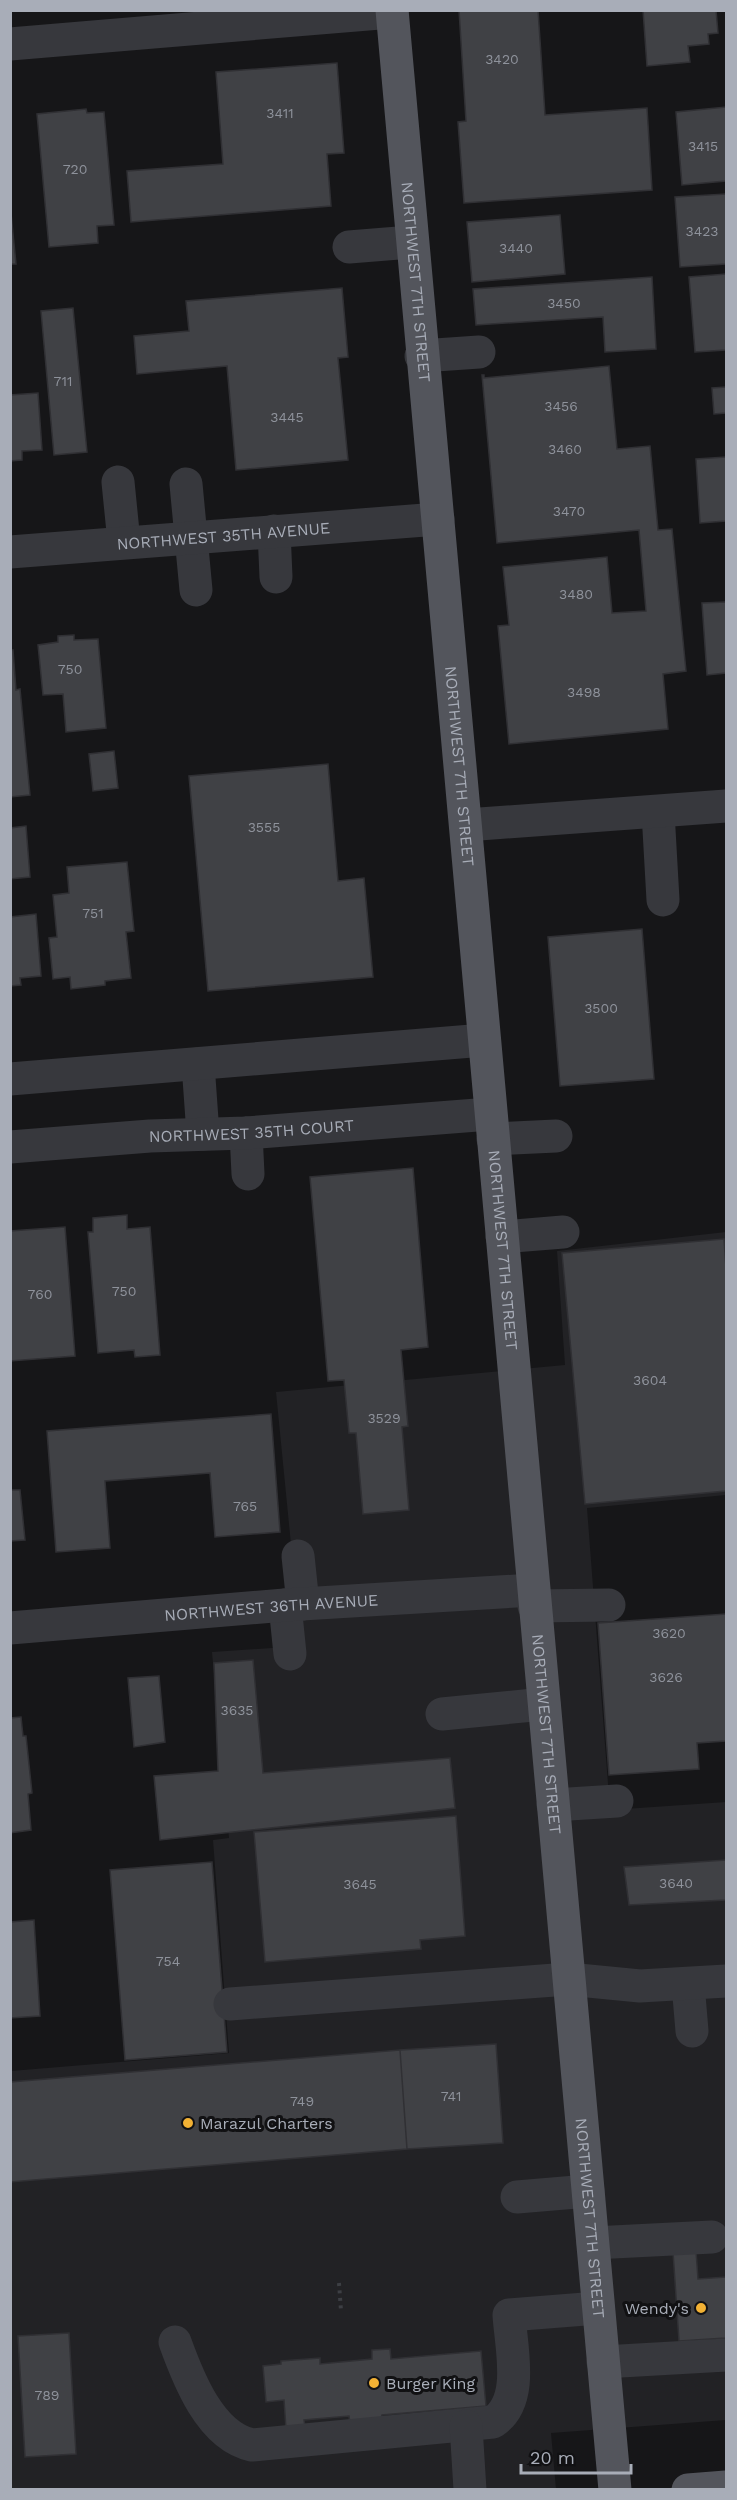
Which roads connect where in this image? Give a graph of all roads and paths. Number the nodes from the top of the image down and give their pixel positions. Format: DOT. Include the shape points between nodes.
graph roads {
  1 [pos="392,11"];
  2 [pos="77,24"];
  3 [pos="10,44"];
  4 [pos="411,242"];
  5 [pos="349,247"];
  6 [pos="479,352"];
  7 [pos="421,356"];
  8 [pos="118,482"];
  9 [pos="186,484"];
  10 [pos="438,519"];
  11 [pos="274,531"];
  12 [pos="191,538"];
  13 [pos="124,542"];
  14 [pos="10,552"];
  15 [pos="276,577"];
  16 [pos="196,590"];
  17 [pos="726,806"];
  18 [pos="658,812"];
  19 [pos="466,825"];
  20 [pos="663,900"];
  21 [pos="484,1040"];
  22 [pos="198,1064"];
  23 [pos="10,1079"];
  24 [pos="492,1127"];
  25 [pos="246,1133"];
  26 [pos="203,1134"];
  27 [pos="556,1136"];
  28 [pos="10,1147"];
  29 [pos="248,1174"];
  30 [pos="563,1232"];
  31 [pos="502,1237"];
  32 [pos="298,1556"];
  33 [pos="534,1598"];
  34 [pos="294,1605"];
  35 [pos="609,1605"];
  36 [pos="10,1628"];
  37 [pos="290,1654"];
  38 [pos="544,1704"];
  39 [pos="442,1714"];
  40 [pos="617,1801"];
  41 [pos="553,1805"];
  42 [pos="568,1979"];
  43 [pos="726,1981"];
  44 [pos="688,1984"];
  45 [pos="230,2004"];
  46 [pos="692,2031"];
  47 [pos="588,2191"];
  48 [pos="517,2197"];
  49 [pos="712,2237"];
  50 [pos="593,2243"];
  51 [pos="339,2283"];
  52 [pos="598,2308"];
  53 [pos="341,2311"];
  54 [pos="175,2342"];
  55 [pos="726,2355"];
  56 [pos="603,2362"];
  57 [pos="466,2426"];
  58 [pos="726,2487"];
  59 [pos="470,2490"];
  60 [pos="615,2490"];
  61 [pos="688,2490"];
  1 -- 2 [label="street"];
  1 -- 4 [label="main road, NORTHWEST 7TH STREET"];
  2 -- 3 [label="street"];
  4 -- 5 [label="street"];
  4 -- 7 [label="main road, NORTHWEST 7TH STREET"];
  6 -- 7 [label="street"];
  7 -- 10 [label="main road, NORTHWEST 7TH STREET"];
  8 -- 13 [label="street"];
  9 -- 12 [label="street"];
  10 -- 11 [label="street, NORTHWEST 35TH AVENUE"];
  10 -- 19 [label="main road, NORTHWEST 7TH STREET"];
  11 -- 12 [label="street, NORTHWEST 35TH AVENUE"];
  11 -- 15 [label="street"];
  12 -- 13 [label="street, NORTHWEST 35TH AVENUE"];
  12 -- 16 [label="street"];
  13 -- 14 [label="street, NORTHWEST 35TH AVENUE"];
  17 -- 18 [label="street"];
  18 -- 19 [label="street"];
  18 -- 20 [label="street"];
  19 -- 21 [label="main road, NORTHWEST 7TH STREET"];
  21 -- 22 [label="street"];
  21 -- 24 [label="main road, NORTHWEST 7TH STREET"];
  22 -- 23 [label="street"];
  22 -- 26 [label="street"];
  24 -- 25 [label="street, NORTHWEST 35TH COURT"];
  24 -- 27 [label="street, NORTHWEST 35TH COURT"];
  24 -- 31 [label="main road, NORTHWEST 7TH STREET"];
  25 -- 26 [label="street, NORTHWEST 35TH COURT"];
  25 -- 29 [label="street"];
  26 -- 28 [label="street, NORTHWEST 35TH COURT"];
  30 -- 31 [label="street"];
  31 -- 33 [label="main road, NORTHWEST 7TH STREET"];
  32 -- 34 [label="street"];
  33 -- 34 [label="street, NORTHWEST 36TH AVENUE"];
  33 -- 35 [label="street, NORTHWEST 36TH AVENUE"];
  33 -- 38 [label="main road, NORTHWEST 7TH STREET"];
  34 -- 36 [label="street, NORTHWEST 36TH AVENUE"];
  34 -- 37 [label="street"];
  38 -- 39 [label="street"];
  38 -- 41 [label="main road, NORTHWEST 7TH STREET"];
  40 -- 41 [label="street"];
  41 -- 42 [label="main road, NORTHWEST 7TH STREET"];
  42 -- 44 [label="street" via="640,1986"];
  42 -- 45 [label="street"];
  42 -- 47 [label="main road, NORTHWEST 7TH STREET"];
  43 -- 44 [label="street"];
  44 -- 46 [label="street"];
  47 -- 48 [label="street"];
  47 -- 50 [label="main road, NORTHWEST 7TH STREET"];
  49 -- 50 [label="street"];
  50 -- 52 [label="main road, NORTHWEST 7TH STREET"];
  51 -- 53 [label="path"];
  52 -- 56 [label="main road, NORTHWEST 7TH STREET"];
  52 -- 57 [label="street" via="509,2315 514,2390 509,2405 493,2422"];
  54 -- 57 [label="street" via="191,2386 212,2416 242,2443"];
  55 -- 56 [label="street"];
  56 -- 60 [label="main road, NORTHWEST 7TH STREET"];
  57 -- 59 [label="street"];
  58 -- 61 [label="main road"];
}
